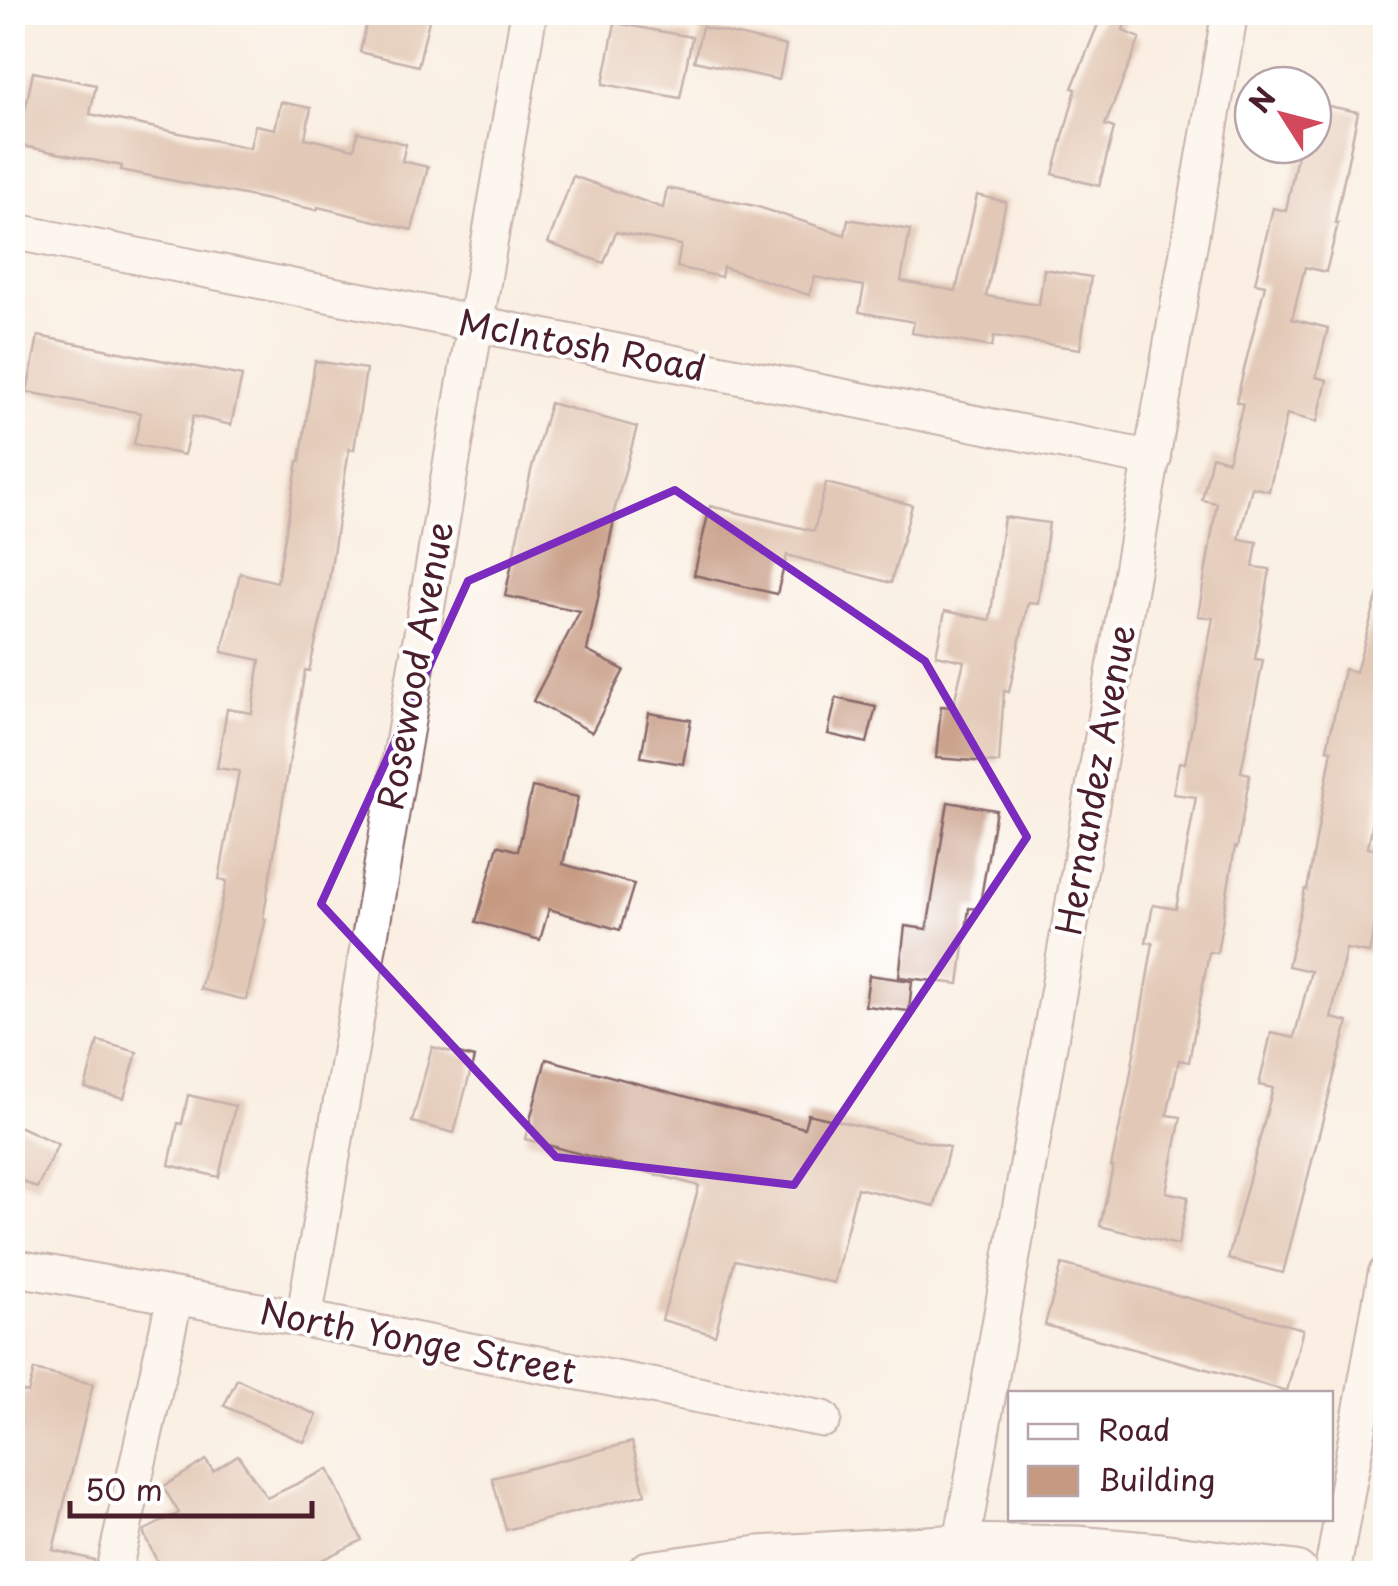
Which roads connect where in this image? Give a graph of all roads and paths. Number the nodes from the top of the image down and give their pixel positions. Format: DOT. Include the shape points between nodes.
graph roads {
  1 [pos="529,12"];
  2 [pos="1230,12"];
  3 [pos="12,230"];
  4 [pos="475,324"];
  5 [pos="1153,460"];
  6 [pos="12,1267"];
  7 [pos="1386,1274"];
  8 [pos="176,1297"];
  9 [pos="304,1320"];
  10 [pos="822,1418"];
  11 [pos="1093,1551"];
  12 [pos="949,1560"];
  13 [pos="113,1574"];
  14 [pos="649,1574"];
  15 [pos="1019,1574"];
  16 [pos="1295,1574"];
  17 [pos="1332,1574"];
  1 -- 4 [label="street, Rosewood Avenue"];
  2 -- 5 [label="street, Hernandez Avenue"];
  3 -- 4 [label="street, McIntosh Road"];
  4 -- 5 [label="street, McIntosh Road"];
  4 -- 9 [label="street, Rosewood Avenue"];
  5 -- 12 [label="street, Hernandez Avenue"];
  6 -- 8 [label="street, North Yonge Street"];
  7 -- 17 [label="street"];
  8 -- 9 [label="street, North Yonge Street"];
  8 -- 13 [label="street"];
  9 -- 10 [label="street, North Yonge Street"];
  11 -- 12 [label="main road"];
  11 -- 15 [label="main road"];
  11 -- 16 [label="main road"];
  12 -- 14 [label="main road" via="759,1559"];
}
